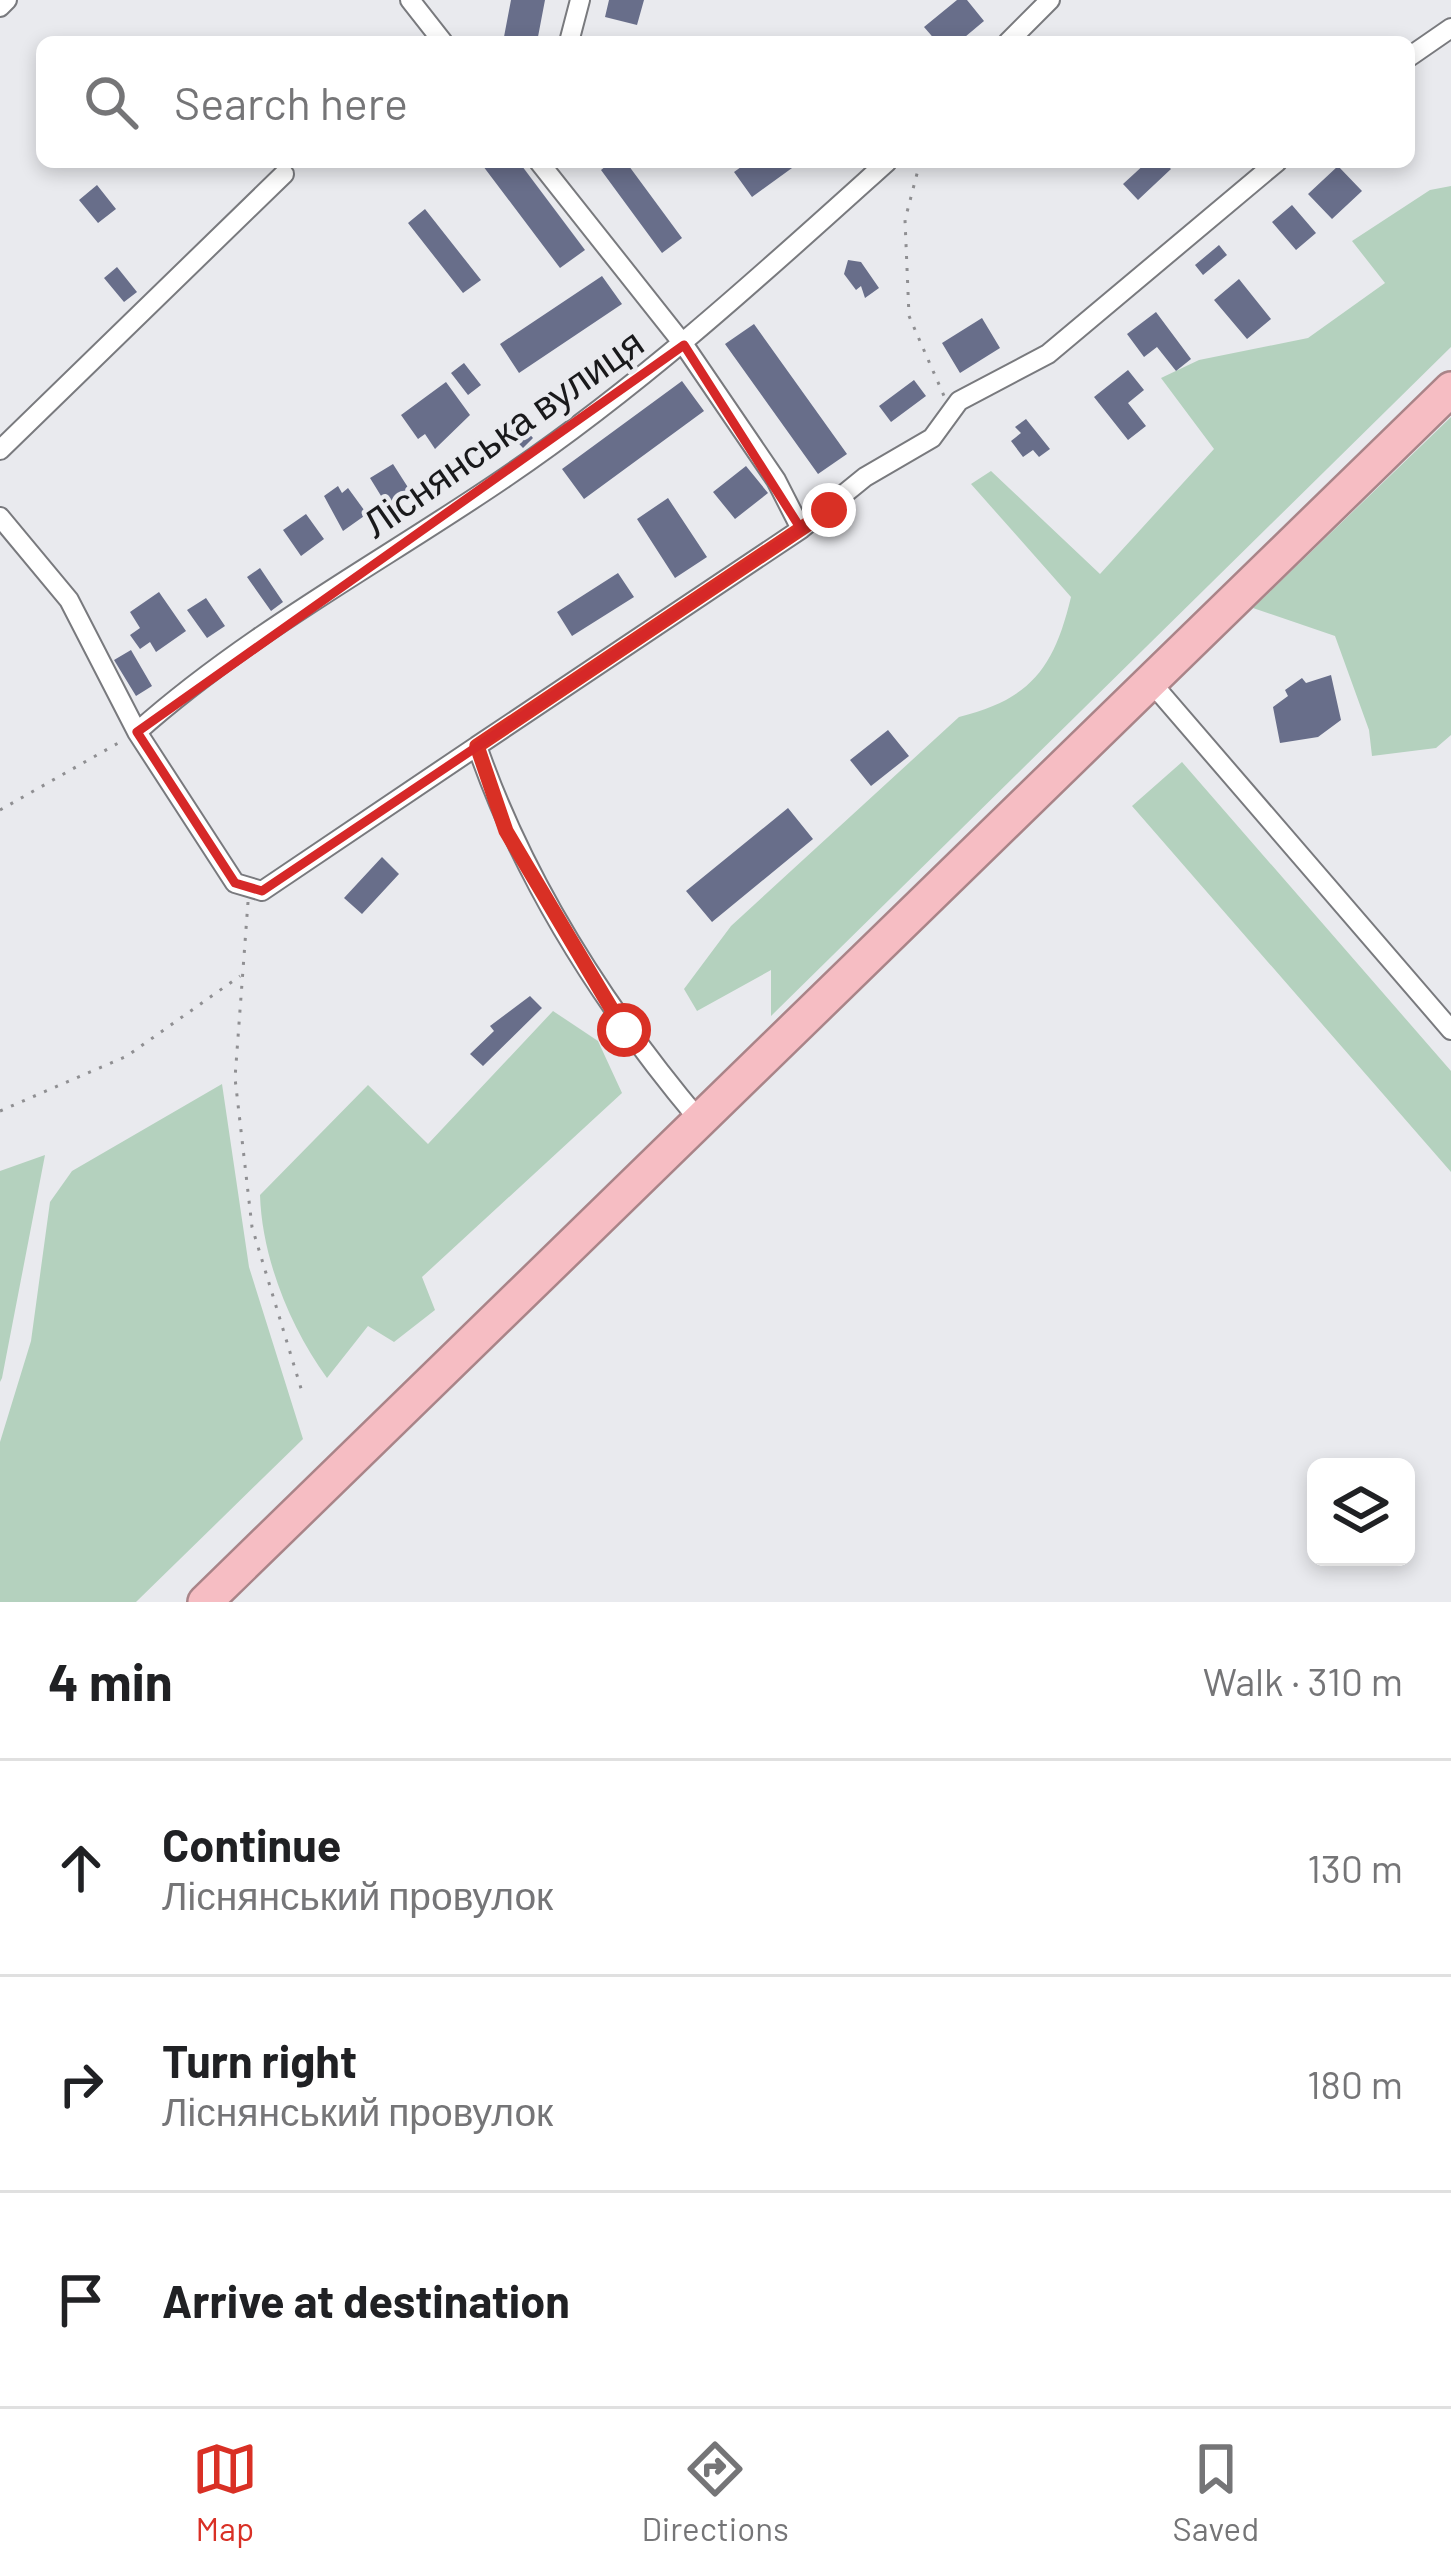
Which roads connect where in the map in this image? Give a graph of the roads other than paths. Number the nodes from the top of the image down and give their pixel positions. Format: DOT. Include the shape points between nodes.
graph roads {
  1 [pos="8,0"];
  2 [pos="410,0"];
  3 [pos="580,0"];
  4 [pos="1050,0"];
  5 [pos="0,7"];
  6 [pos="1451,28"];
  7 [pos="438,36"];
  8 [pos="571,36"];
  9 [pos="1014,36"];
  10 [pos="1415,53"];
  11 [pos="544,168"];
  12 [pos="880,168"];
  13 [pos="1270,168"];
  14 [pos="284,174"];
  15 [pos="683,345"];
  16 [pos="1451,389"];
  17 [pos="0,450"];
  18 [pos="0,517"];
  19 [pos="801,530"];
  20 [pos="1150,681"];
  21 [pos="137,732"];
  22 [pos="477,746"];
  23 [pos="1451,1030"];
  24 [pos="699,1120"];
  25 [pos="205,1602"];
  1 -- 5 [label="street"];
  2 -- 7 [label="street"];
  3 -- 8 [label="street"];
  4 -- 9 [label="street"];
  6 -- 10 [label="street"];
  11 -- 15 [label="street"];
  12 -- 15 [label="street, Ліснянська вулиця"];
  13 -- 19 [label="street" via="1060,345 959,400 932,438 865,477"];
  14 -- 17 [label="street"];
  15 -- 19 [label="street"];
  15 -- 21 [label="street, Ліснянська вулиця" via="510,475 186,688"];
  16 -- 20 [label="highway"];
  18 -- 21 [label="street" via="69,600"];
  19 -- 22 [label="street"];
  20 -- 23 [label="street"];
  20 -- 24 [label="highway"];
  21 -- 22 [label="street" via="236,884 249,891 262,891"];
  22 -- 24 [label="street" via="506,831 612,1011"];
  24 -- 25 [label="highway"];
}
